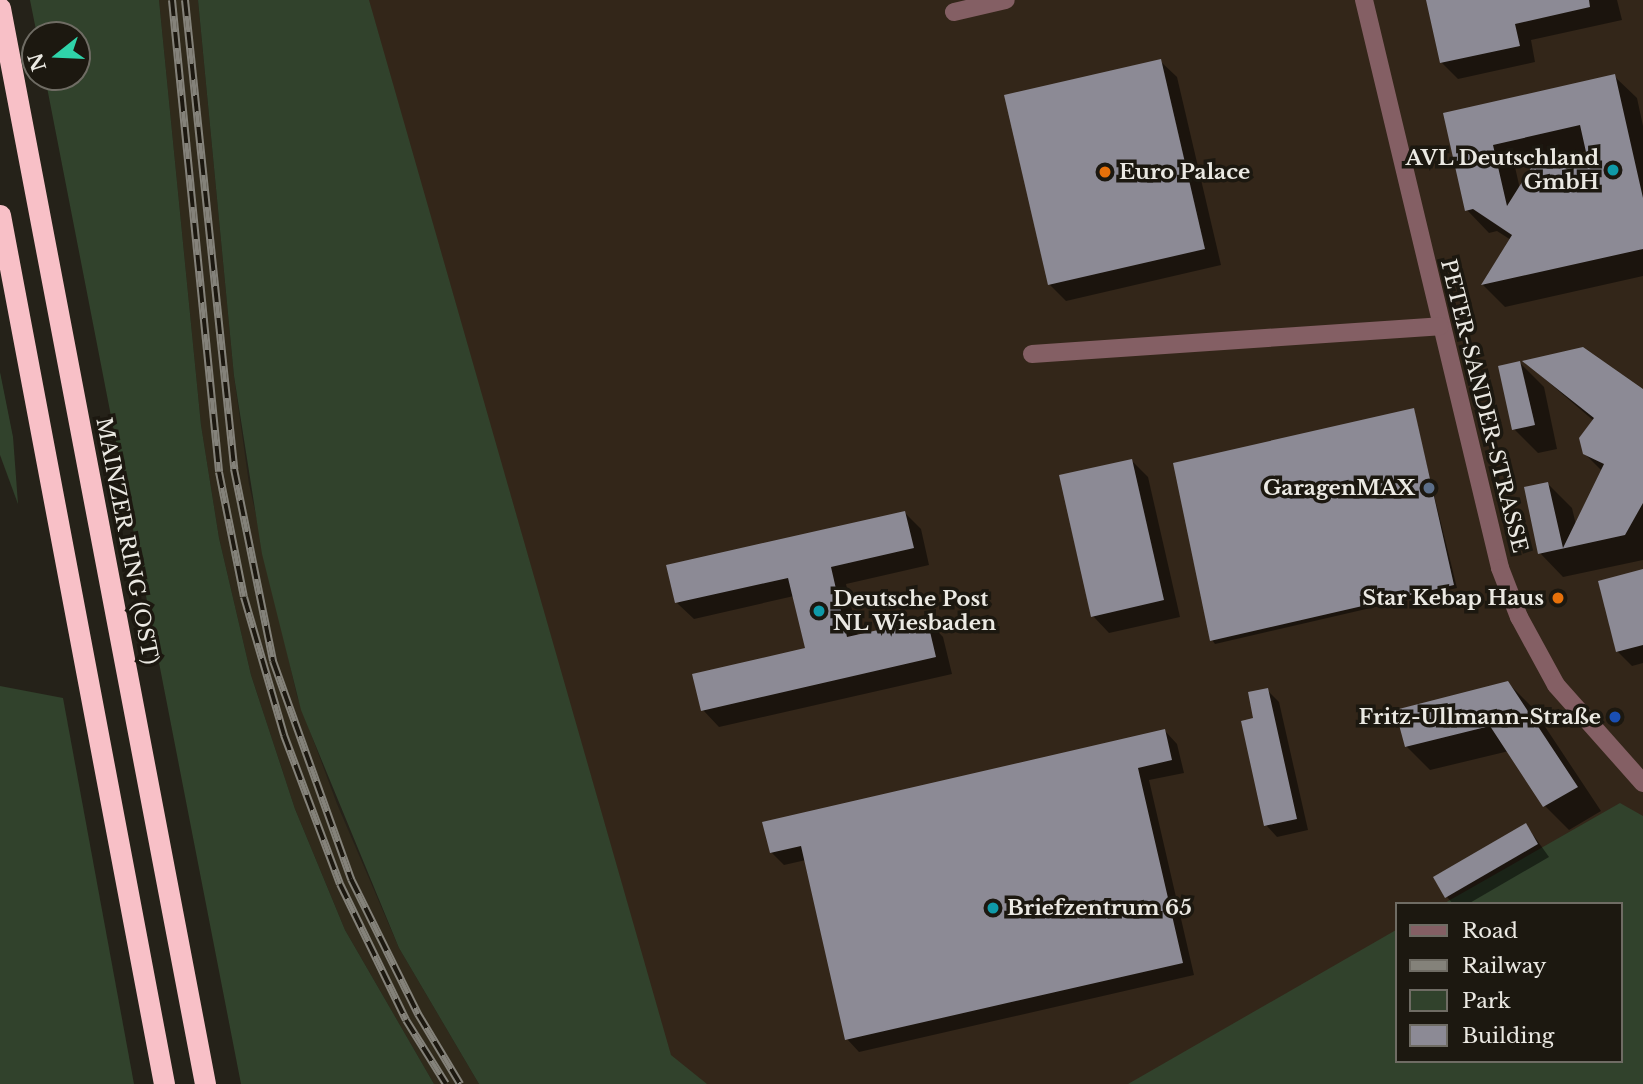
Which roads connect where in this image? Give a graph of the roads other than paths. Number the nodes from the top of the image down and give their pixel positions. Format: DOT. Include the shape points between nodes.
graph roads {
  1 [pos="1006,0"];
  2 [pos="1364,0"];
  3 [pos="0,8"];
  4 [pos="954,12"];
  5 [pos="0,215"];
  6 [pos="1440,326"];
  7 [pos="1032,354"];
  8 [pos="1643,783"];
  9 [pos="164,1084"];
  10 [pos="205,1084"];
  1 -- 4 [label="street"];
  2 -- 6 [label="street, PETER-SANDER-STRASSE"];
  3 -- 10 [label="highway, MAINZER RING (OST)"];
  5 -- 9 [label="highway"];
  6 -- 7 [label="street"];
  6 -- 8 [label="street, PETER-SANDER-STRASSE" via="1490,532 1519,617 1556,685"];
}
